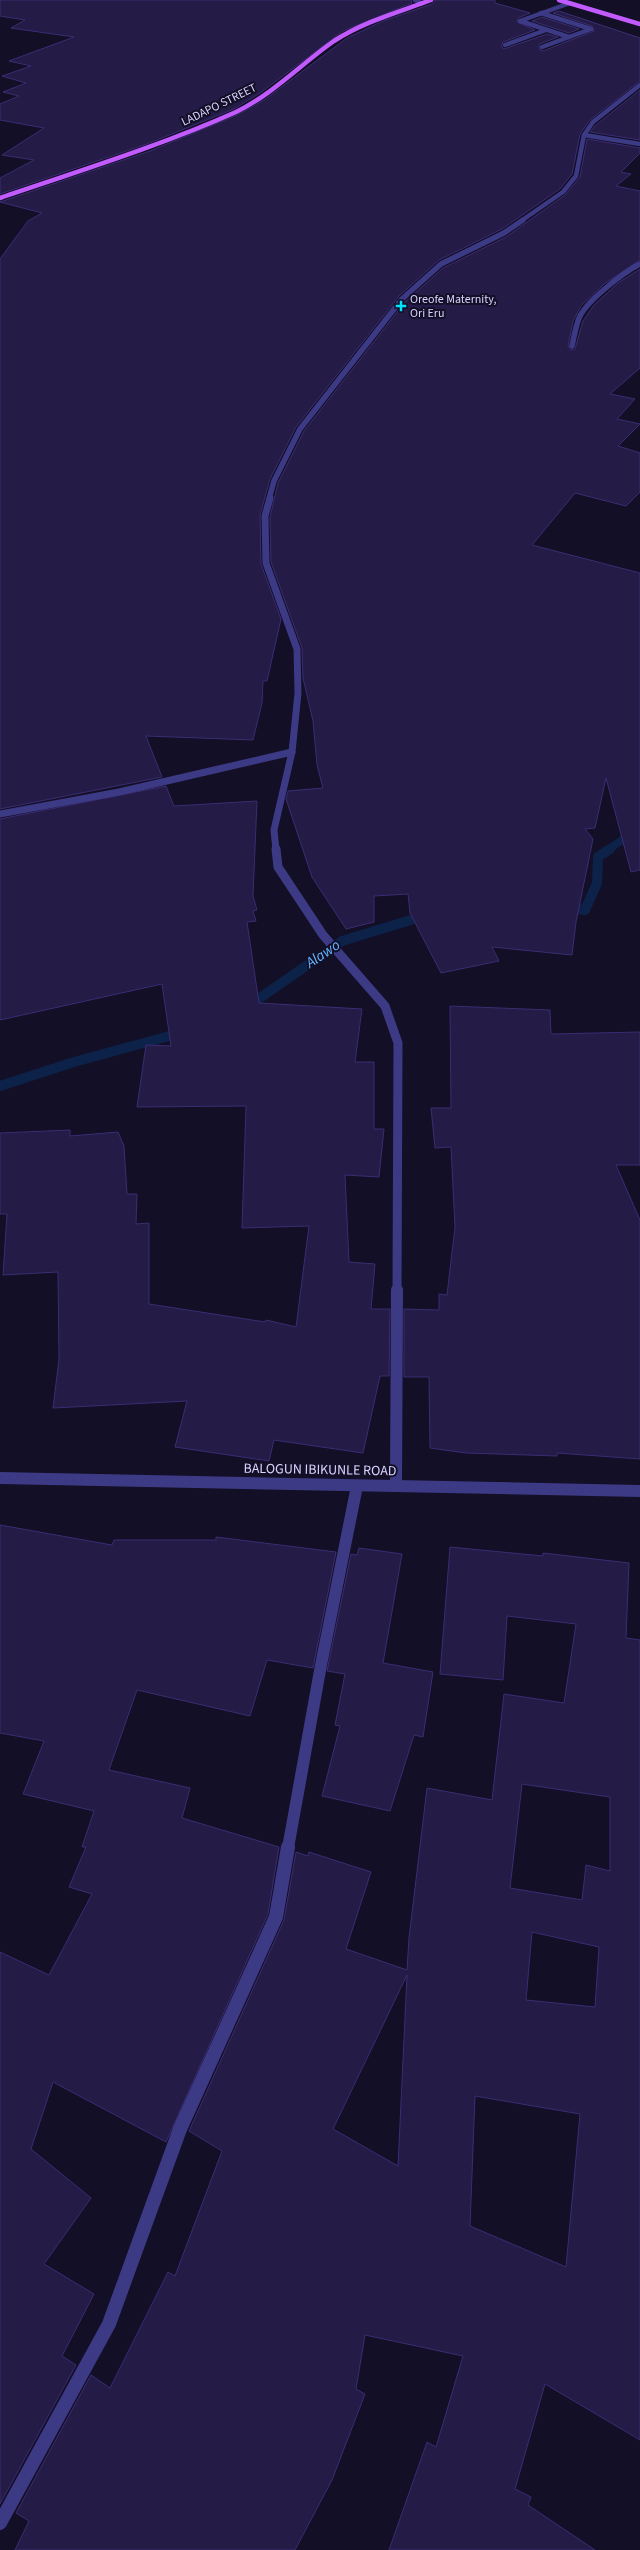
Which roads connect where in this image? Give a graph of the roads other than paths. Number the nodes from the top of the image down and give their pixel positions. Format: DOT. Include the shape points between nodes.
graph roads {
  1 [pos="415,0"];
  2 [pos="431,0"];
  3 [pos="559,0"];
  4 [pos="421,3"];
  5 [pos="570,3"];
  6 [pos="541,13"];
  7 [pos="640,24"];
  8 [pos="546,30"];
  9 [pos="570,37"];
  10 [pos="505,45"];
  11 [pos="542,47"];
  12 [pos="640,85"];
  13 [pos="584,135"];
  14 [pos="640,144"];
  15 [pos="0,198"];
  16 [pos="640,264"];
  17 [pos="572,346"];
  18 [pos="292,752"];
  19 [pos="0,814"];
  20 [pos="0,1478"];
  21 [pos="357,1486"];
  22 [pos="396,1486"];
  23 [pos="640,1491"];
  24 [pos="0,2523"];
  1 -- 4 [label="street"];
  2 -- 4 [label="main road, LADAPO STREET"];
  3 -- 5 [label="main road"];
  4 -- 15 [label="main road, LADAPO STREET" via="353,30 333,42 291,77 230,114 156,144"];
  5 -- 6 [label="street"];
  5 -- 7 [label="main road"];
  6 -- 8 [label="street" via="520,21"];
  6 -- 9 [label="street" via="591,29"];
  8 -- 9 [label="street"];
  8 -- 10 [label="street"];
  9 -- 11 [label="street"];
  12 -- 13 [label="street" via="593,122"];
  13 -- 14 [label="street"];
  13 -- 18 [label="street" via="576,176 563,192 504,233 441,264 402,298 300,429 274,480 265,516 266,563 297,649 298,693"];
  16 -- 17 [label="street" via="626,270 580,316"];
  18 -- 19 [label="street" via="119,792"];
  18 -- 22 [label="street" via="274,830 278,867 323,935 385,1006 398,1043"];
  20 -- 21 [label="street, BALOGUN IBIKUNLE ROAD"];
  21 -- 22 [label="street, BALOGUN IBIKUNLE ROAD"];
  21 -- 24 [label="street" via="321,1664 276,1917 180,2129 109,2324"];
  22 -- 23 [label="street, BALOGUN IBIKUNLE ROAD"];
}
